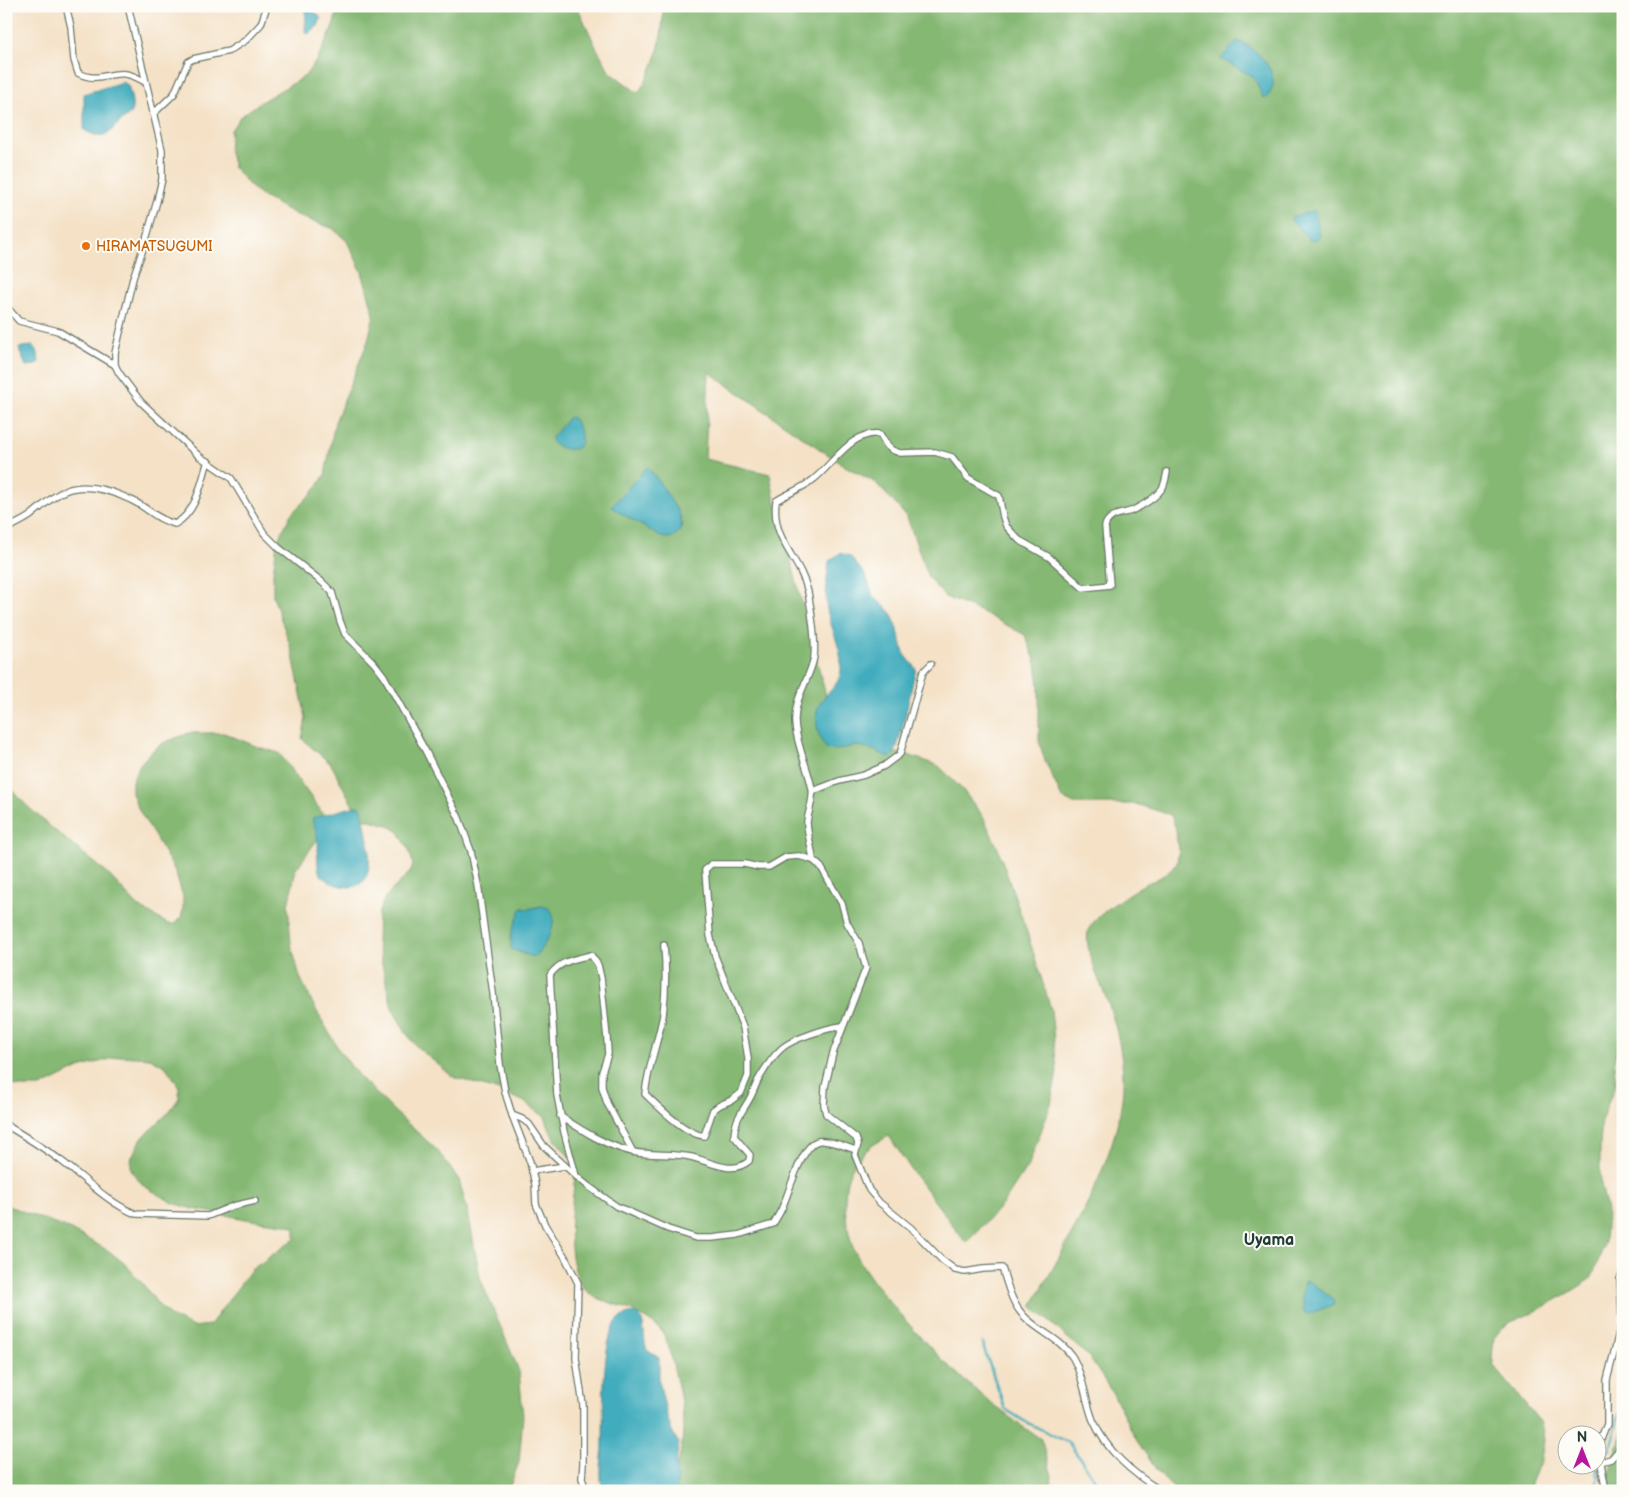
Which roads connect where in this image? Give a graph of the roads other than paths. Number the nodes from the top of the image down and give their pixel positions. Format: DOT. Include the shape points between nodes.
graph roads {
  1 [pos="66,6"];
  2 [pos="128,6"];
  3 [pos="267,6"];
  4 [pos="145,82"];
  5 [pos="153,114"];
  6 [pos="6,306"];
  7 [pos="115,365"];
  8 [pos="208,461"];
  9 [pos="1167,472"];
  10 [pos="6,529"];
  11 [pos="931,664"];
  12 [pos="813,791"];
  13 [pos="813,860"];
  14 [pos="664,945"];
  15 [pos="842,1026"];
  16 [pos="512,1115"];
  17 [pos="560,1116"];
  18 [pos="6,1125"];
  19 [pos="856,1150"];
  20 [pos="633,1152"];
  21 [pos="565,1166"];
  22 [pos="532,1170"];
  23 [pos="576,1176"];
  24 [pos="255,1201"];
  25 [pos="1623,1272"];
  26 [pos="1606,1426"];
  27 [pos="1623,1445"];
  28 [pos="1606,1460"];
  29 [pos="1602,1474"];
  30 [pos="586,1491"];
  31 [pos="1161,1491"];
  32 [pos="1606,1491"];
  1 -- 4 [label="street" via="78,72 98,78 127,74"];
  2 -- 4 [label="street"];
  3 -- 5 [label="street" via="261,24 246,40 229,51 188,62 174,94"];
  4 -- 5 [label="street"];
  5 -- 7 [label="street" via="162,150 162,179 133,278"];
  6 -- 7 [label="street" via="19,321 58,331"];
  7 -- 8 [label="street" via="141,402"];
  8 -- 10 [label="street" via="193,504 184,519 175,524 159,519 115,492 74,488"];
  8 -- 16 [label="street" via="231,478 264,533 332,592 345,634 384,676 459,818 471,851 478,885 500,1064"];
  9 -- 12 [label="street" via="1164,486 1158,494 1107,522 1110,585 1083,588 1049,557 1019,540 1006,526 999,496 968,478 952,457 935,452 900,453 887,446 880,434 862,438 844,448 813,480 776,501 778,530 783,544 800,569 812,618 814,656 797,702 795,722"];
  11 -- 12 [label="street" via="923,672 900,754 864,775"];
  12 -- 13 [label="street" via="807,824"];
  13 -- 14 [label="street" via="786,857 769,867 711,864 705,870 710,935 743,1027 748,1076 741,1093 713,1110 704,1136 696,1135 645,1094 663,1014"];
  13 -- 15 [label="street" via="821,867 842,904 866,968"];
  15 -- 19 [label="street" via="825,1086 824,1105 826,1114 856,1138"];
  15 -- 20 [label="street" via="782,1047 770,1062 735,1123 734,1136 750,1155 749,1162 743,1166 722,1167 690,1157"];
  16 -- 21 [label="street" via="529,1124 544,1146"];
  16 -- 22 [label="street"];
  17 -- 20 [label="street" via="585,1132"];
  17 -- 20 [label="street" via="550,976 556,967 590,955 598,965 601,978 607,1038 608,1054 602,1072 602,1087"];
  17 -- 23 [label="street"];
  18 -- 24 [label="street" via="65,1163 129,1212 208,1216"];
  19 -- 23 [label="street" via="819,1140 813,1143 796,1169 793,1183 773,1224 738,1235 712,1238 696,1238 616,1206"];
  19 -- 31 [label="street" via="857,1163 869,1190 942,1260 955,1270 966,1272 1002,1268 1015,1305 1026,1319 1065,1347 1074,1359 1093,1419 1103,1438 1130,1469"];
  21 -- 22 [label="street"];
  21 -- 23 [label="street"];
  22 -- 30 [label="street" via="536,1204 578,1283 576,1358 583,1404 582,1478"];
  25 -- 26 [label="street" via="1620,1279 1622,1321 1607,1380"];
  27 -- 28 [label="street"];
  29 -- 32 [label="street"];
}
